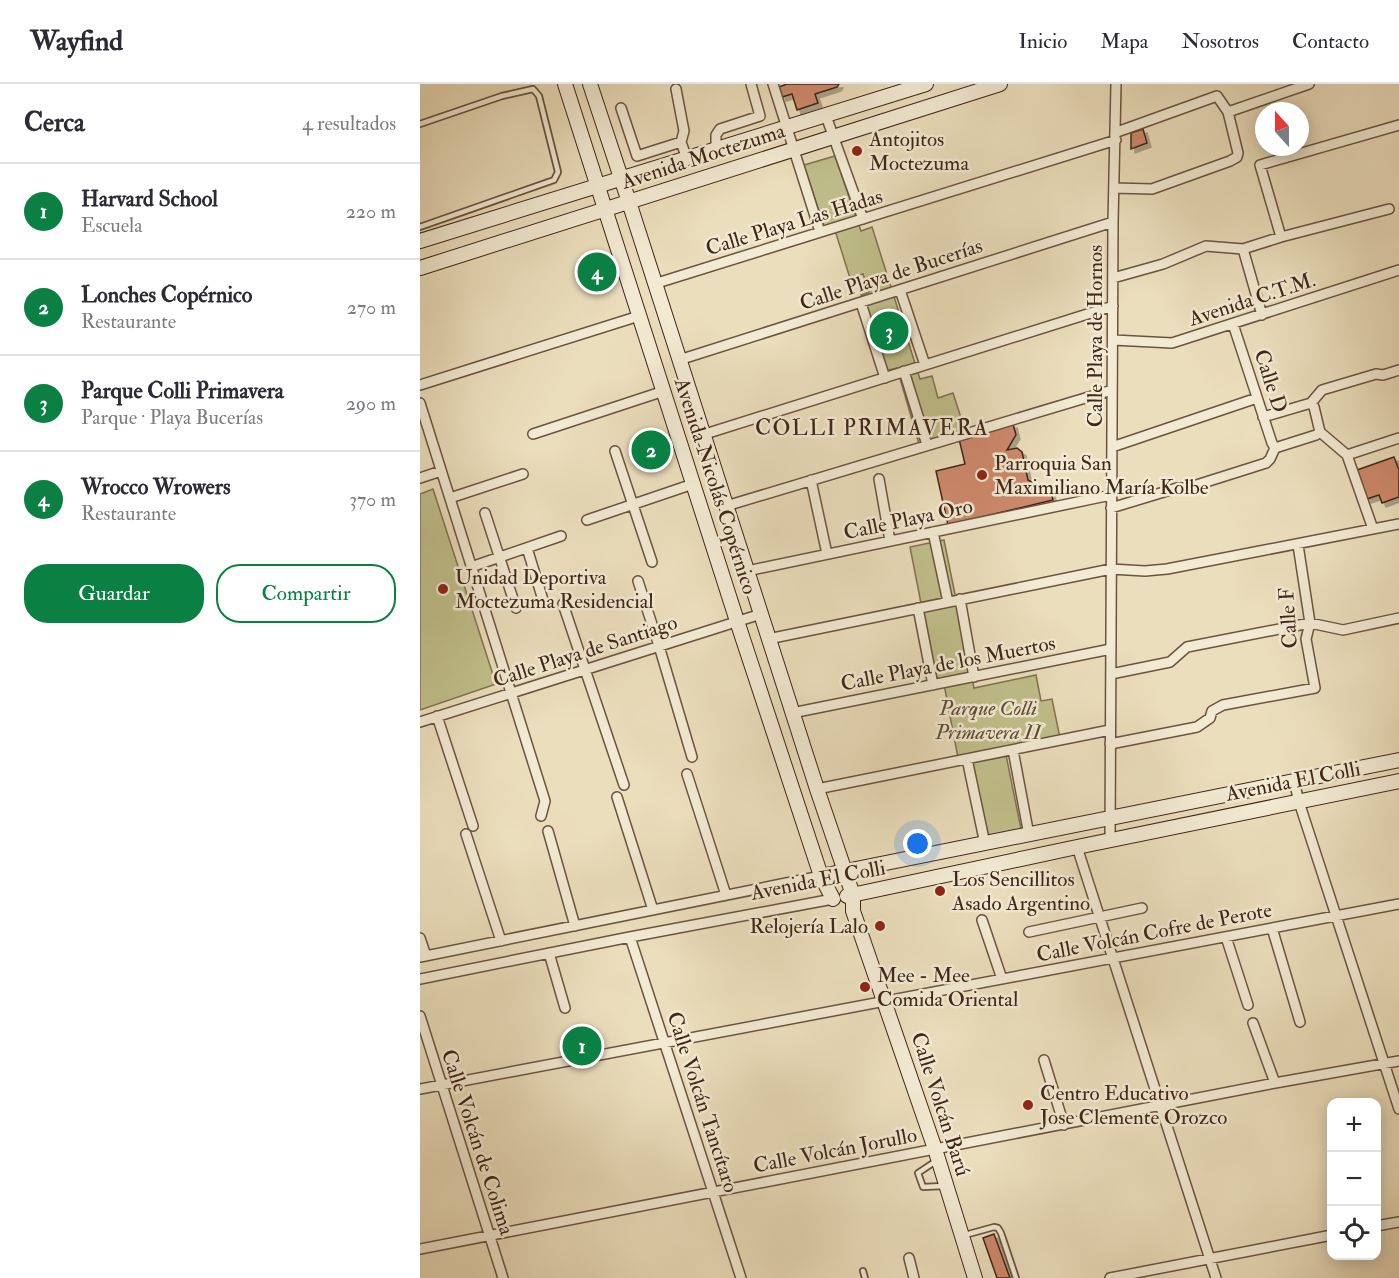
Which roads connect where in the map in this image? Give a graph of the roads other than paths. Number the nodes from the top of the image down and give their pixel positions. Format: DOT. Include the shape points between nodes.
graph roads {
  1 [pos="565,84"];
  2 [pos="590,84"];
  3 [pos="751,84"];
  4 [pos="772,84"];
  5 [pos="926,84"];
  6 [pos="1000,84"];
  7 [pos="1116,84"];
  8 [pos="1309,84"];
  9 [pos="676,89"];
  10 [pos="621,108"];
  11 [pos="1227,112"];
  12 [pos="826,116"];
  13 [pos="420,124"];
  14 [pos="1399,125"];
  15 [pos="787,129"];
  16 [pos="833,136"];
  17 [pos="1116,136"];
  18 [pos="681,142"];
  19 [pos="794,149"];
  20 [pos="716,151"];
  21 [pos="687,159"];
  22 [pos="621,180"];
  23 [pos="598,187"];
  24 [pos="1114,189"];
  25 [pos="629,202"];
  26 [pos="607,209"];
  27 [pos="1389,209"];
  28 [pos="863,219"];
  29 [pos="1113,222"];
  30 [pos="420,227"];
  31 [pos="820,232"];
  32 [pos="1281,237"];
  33 [pos="420,241"];
  34 [pos="1243,249"];
  35 [pos="420,268"];
  36 [pos="1399,270"];
  37 [pos="1113,278"];
  38 [pos="654,284"];
  39 [pos="900,290"];
  40 [pos="861,303"];
  41 [pos="1113,306"];
  42 [pos="1262,315"];
  43 [pos="639,316"];
  44 [pos="1233,324"];
  45 [pos="1113,340"];
  46 [pos="679,360"];
  47 [pos="925,365"];
  48 [pos="1399,370"];
  49 [pos="904,371"];
  50 [pos="885,378"];
  51 [pos="420,385"];
  52 [pos="1112,390"];
  53 [pos="664,392"];
  54 [pos="1257,398"];
  55 [pos="420,403"];
  56 [pos="1311,403"];
  57 [pos="1263,417"];
  58 [pos="1320,432"];
  59 [pos="533,434"];
  60 [pos="702,435"];
  61 [pos="1399,438"];
  62 [pos="927,445"];
  63 [pos="1112,447"];
  64 [pos="1275,448"];
  65 [pos="615,451"];
  66 [pos="1347,455"];
  67 [pos="441,471"];
  68 [pos="523,474"];
  69 [pos="420,478"];
  70 [pos="879,479"];
  71 [pos="811,480"];
  72 [pos="693,484"];
  73 [pos="1111,495"];
  74 [pos="450,498"];
  75 [pos="633,505"];
  76 [pos="726,506"];
  77 [pos="1111,508"];
  78 [pos="485,513"];
  79 [pos="587,520"];
  80 [pos="1399,524"];
  81 [pos="1373,530"];
  82 [pos="933,532"];
  83 [pos="561,536"];
  84 [pos="891,541"];
  85 [pos="1298,544"];
  86 [pos="526,548"];
  87 [pos="827,554"];
  88 [pos="499,558"];
  89 [pos="652,562"];
  90 [pos="471,567"];
  91 [pos="1111,569"];
  92 [pos="747,571"];
  93 [pos="638,581"];
  94 [pos="960,599"];
  95 [pos="543,600"];
  96 [pos="948,602"];
  97 [pos="563,604"];
  98 [pos="516,608"];
  99 [pos="918,608"];
  100 [pos="760,614"];
  101 [pos="1399,618"];
  102 [pos="737,621"];
  103 [pos="1310,623"];
  104 [pos="768,639"];
  105 [pos="660,646"];
  106 [pos="1111,649"];
  107 [pos="585,669"];
  108 [pos="1111,674"];
  109 [pos="974,676"];
  110 [pos="933,685"];
  111 [pos="510,693"];
  112 [pos="792,713"];
  113 [pos="437,716"];
  114 [pos="420,722"];
  115 [pos="1110,730"];
  116 [pos="1110,744"];
  117 [pos="1013,750"];
  118 [pos="692,757"];
  119 [pos="967,759"];
  120 [pos="1399,760"];
  121 [pos="687,774"];
  122 [pos="1294,781"];
  123 [pos="1399,781"];
  124 [pos="624,784"];
  125 [pos="817,789"];
  126 [pos="617,796"];
  127 [pos="1299,802"];
  128 [pos="541,816"];
  129 [pos="1110,818"];
  130 [pos="473,825"];
  131 [pos="548,831"];
  132 [pos="466,834"];
  133 [pos="1029,835"];
  134 [pos="1110,840"];
  135 [pos="985,844"];
  136 [pos="1077,847"];
  137 [pos="844,872"];
  138 [pos="821,876"];
  139 [pos="726,895"];
  140 [pos="853,895"];
  141 [pos="833,899"];
  142 [pos="1399,904"];
  143 [pos="1142,908"];
  144 [pos="653,910"];
  145 [pos="853,911"];
  146 [pos="1336,916"];
  147 [pos="1100,918"];
  148 [pos="982,920"];
  149 [pos="575,926"];
  150 [pos="1272,928"];
  151 [pos="1029,932"];
  152 [pos="630,937"];
  153 [pos="1226,937"];
  154 [pos="420,938"];
  155 [pos="501,941"];
  156 [pos="549,953"];
  157 [pos="423,956"];
  158 [pos="1113,958"];
  159 [pos="420,979"];
  160 [pos="1002,979"];
  161 [pos="885,1001"];
  162 [pos="1248,1005"];
  163 [pos="565,1008"];
  164 [pos="420,1016"];
  165 [pos="1300,1022"];
  166 [pos="1253,1023"];
  167 [pos="664,1043"];
  168 [pos="1044,1060"];
  169 [pos="1399,1061"];
  170 [pos="1384,1064"];
  171 [pos="1275,1083"];
  172 [pos="442,1085"];
  173 [pos="420,1089"];
  174 [pos="1161,1106"];
  175 [pos="1399,1109"];
  176 [pos="1064,1125"];
  177 [pos="936,1155"];
  178 [pos="946,1186"];
  179 [pos="713,1192"];
  180 [pos="1399,1222"];
  181 [pos="1381,1225"];
  182 [pos="489,1235"];
  183 [pos="962,1236"];
  184 [pos="1327,1236"];
  185 [pos="420,1249"];
  186 [pos="909,1258"];
  187 [pos="1210,1259"];
  188 [pos="863,1271"];
  189 [pos="503,1278"];
  190 [pos="741,1278"];
  191 [pos="865,1278"];
  192 [pos="914,1278"];
  193 [pos="975,1278"];
  194 [pos="1016,1278"];
  195 [pos="1110,1278"];
  196 [pos="1216,1278"];
  1 -- 23 [label="street, Avenida Nicolás Copérnico"];
  2 -- 22 [label="street, Avenida Nicolás Copérnico"];
  3 -- 20 [label="street" via="760,116 720,129"];
  4 -- 15 [label="street"];
  5 -- 12 [label="street, Avenida Moctezuma"];
  6 -- 16 [label="street, Avenida Moctezuma"];
  7 -- 17 [label="street, Calle Playa de Hornos"];
  8 -- 11 [label="street"];
  9 -- 18 [label="street" via="684,131"];
  10 -- 18 [label="street" via="637,156"];
  11 -- 17 [label="street, Calle Playa Las Hadas" via="1217,96"];
  11 -- 24 [label="street" via="1237,157 1152,189"];
  12 -- 15 [label="street, Avenida Moctezuma"];
  12 -- 16 [label="street"];
  13 -- 30 [label="lane" via="533,89 539,96 558,174 554,180"];
  14 -- 32 [label="street" via="1260,165"];
  15 -- 19 [label="street"];
  15 -- 20 [label="street, Avenida Moctezuma"];
  16 -- 19 [label="street, Avenida Moctezuma"];
  16 -- 28 [label="street"];
  17 -- 24 [label="street, Calle Playa de Hornos"];
  17 -- 28 [label="street, Calle Playa Las Hadas"];
  18 -- 21 [label="street"];
  19 -- 25 [label="street, Avenida Moctezuma"];
  19 -- 31 [label="street"];
  20 -- 21 [label="street, Avenida Moctezuma"];
  21 -- 22 [label="street, Avenida Moctezuma"];
  22 -- 23 [label="street, Avenida Moctezuma"];
  22 -- 25 [label="street, Avenida Nicolás Copérnico"];
  23 -- 26 [label="street, Avenida Nicolás Copérnico"];
  23 -- 33 [label="street, Avenida Moctezuma"];
  24 -- 29 [label="street, Calle Playa de Hornos"];
  25 -- 26 [label="street, Avenida Moctezuma"];
  25 -- 38 [label="street, Avenida Nicolás Copérnico"];
  26 -- 35 [label="street, Avenida Moctezuma"];
  26 -- 43 [label="street, Avenida Nicolás Copérnico"];
  27 -- 32 [label="street"];
  28 -- 31 [label="street, Calle Playa Las Hadas"];
  29 -- 37 [label="street, Calle Playa de Hornos"];
  29 -- 39 [label="street, Calle Playa de Bucerías"];
  31 -- 38 [label="street, Calle Playa Las Hadas"];
  32 -- 34 [label="street"];
  34 -- 37 [label="street" via="1206,246"];
  34 -- 42 [label="street"];
  36 -- 42 [label="street, Avenida C.T.M."];
  37 -- 41 [label="street, Calle Playa de Hornos"];
  38 -- 46 [label="street, Avenida Nicolás Copérnico"];
  39 -- 40 [label="street, Calle Playa de Bucerías"];
  39 -- 47 [label="street"];
  40 -- 46 [label="street, Calle Playa de Bucerías"];
  40 -- 50 [label="street"];
  41 -- 45 [label="street, Calle Playa de Hornos"];
  41 -- 47 [label="street"];
  42 -- 44 [label="street, Avenida C.T.M."];
  43 -- 51 [label="street"];
  43 -- 53 [label="street, Avenida Nicolás Copérnico"];
  44 -- 45 [label="street, Avenida C.T.M." via="1172,343"];
  44 -- 54 [label="street, Calle D"];
  45 -- 52 [label="street, Calle Playa de Hornos"];
  46 -- 60 [label="street, Avenida Nicolás Copérnico"];
  47 -- 49 [label="street"];
  48 -- 56 [label="street" via="1322,390"];
  49 -- 50 [label="street"];
  49 -- 62 [label="street"];
  50 -- 60 [label="street"];
  52 -- 62 [label="street"];
  52 -- 63 [label="street, Calle Playa de Hornos"];
  53 -- 59 [label="street"];
  53 -- 72 [label="street, Avenida Nicolás Copérnico"];
  54 -- 57 [label="street, Calle D"];
  54 -- 63 [label="street"];
  55 -- 67 [label="street"];
  56 -- 57 [label="street"];
  56 -- 58 [label="street, Calle D"];
  57 -- 64 [label="street, Calle D"];
  58 -- 64 [label="street"];
  58 -- 66 [label="street"];
  60 -- 76 [label="street, Avenida Nicolás Copérnico"];
  61 -- 66 [label="street"];
  62 -- 71 [label="street"];
  63 -- 73 [label="street, Calle Playa de Hornos"];
  64 -- 77 [label="street" via="1266,463"];
  65 -- 75 [label="street"];
  66 -- 81 [label="street"];
  67 -- 69 [label="street"];
  67 -- 74 [label="street"];
  68 -- 74 [label="street"];
  70 -- 84 [label="street"];
  71 -- 76 [label="street"];
  71 -- 87 [label="street"];
  72 -- 75 [label="street"];
  72 -- 102 [label="street, Avenida Nicolás Copérnico"];
  73 -- 77 [label="street, Calle Playa de Hornos"];
  73 -- 82 [label="street, Calle Playa Oro"];
  74 -- 90 [label="street"];
  75 -- 79 [label="street"];
  75 -- 89 [label="street"];
  76 -- 92 [label="street, Avenida Nicolás Copérnico"];
  77 -- 91 [label="street, Calle Playa de Hornos"];
  78 -- 88 [label="street"];
  80 -- 81 [label="street"];
  81 -- 85 [label="street"];
  82 -- 84 [label="street, Calle Playa Oro"];
  82 -- 96 [label="street"];
  83 -- 86 [label="street"];
  84 -- 87 [label="street, Calle Playa Oro"];
  85 -- 91 [label="street" via="1167,569"];
  85 -- 103 [label="street, Calle F"];
  86 -- 88 [label="street"];
  86 -- 95 [label="street"];
  87 -- 92 [label="street, Calle Playa Oro"];
  88 -- 90 [label="street"];
  88 -- 98 [label="street"];
  90 -- 111 [label="street"];
  91 -- 94 [label="street"];
  91 -- 106 [label="street, Calle Playa de Hornos"];
  92 -- 100 [label="street, Avenida Nicolás Copérnico"];
  93 -- 105 [label="street"];
  94 -- 96 [label="street"];
  94 -- 109 [label="street"];
  96 -- 99 [label="street"];
  97 -- 107 [label="street"];
  99 -- 104 [label="street"];
  99 -- 110 [label="street"];
  100 -- 102 [label="street, Calle Playa de Santiago"];
  100 -- 104 [label="street, Avenida Nicolás Copérnico"];
  101 -- 103 [label="street" via="1343,630"];
  102 -- 105 [label="street, Calle Playa de Santiago"];
  102 -- 138 [label="street, Avenida Nicolás Copérnico"];
  103 -- 108 [label="street" via="1187,647 1170,662"];
  103 -- 116 [label="street, Calle F" via="1306,639 1315,688 1223,705 1197,727"];
  104 -- 112 [label="street, Avenida Nicolás Copérnico"];
  105 -- 107 [label="street, Calle Playa de Santiago"];
  105 -- 118 [label="street"];
  106 -- 108 [label="street, Calle Playa de Hornos"];
  106 -- 109 [label="street, Calle Playa de los Muertos"];
  107 -- 111 [label="street, Calle Playa de Santiago"];
  107 -- 124 [label="street"];
  108 -- 115 [label="street, Calle Playa de Hornos"];
  109 -- 110 [label="street, Calle Playa de los Muertos"];
  110 -- 112 [label="street, Calle Playa de los Muertos"];
  111 -- 113 [label="street, Calle Playa de Santiago"];
  111 -- 128 [label="street" via="545,801"];
  112 -- 125 [label="street, Avenida Nicolás Copérnico"];
  113 -- 114 [label="street, Calle Playa de Santiago"];
  113 -- 130 [label="street"];
  115 -- 116 [label="street, Calle Playa de Hornos"];
  115 -- 117 [label="street"];
  116 -- 129 [label="street, Calle Playa de Hornos"];
  117 -- 119 [label="street"];
  117 -- 133 [label="street"];
  119 -- 125 [label="street"];
  119 -- 135 [label="street"];
  120 -- 122 [label="street, Avenida El Colli"];
  121 -- 139 [label="street"];
  122 -- 127 [label="street"];
  122 -- 129 [label="street, Avenida El Colli"];
  123 -- 127 [label="street, Avenida El Colli"];
  125 -- 137 [label="street, Avenida Nicolás Copérnico"];
  126 -- 144 [label="street"];
  127 -- 134 [label="street, Avenida El Colli"];
  127 -- 146 [label="street"];
  129 -- 133 [label="street, Avenida El Colli"];
  129 -- 134 [label="street, Calle Playa de Hornos"];
  131 -- 149 [label="street"];
  132 -- 155 [label="street"];
  133 -- 135 [label="street, Avenida El Colli"];
  134 -- 136 [label="street, Avenida El Colli"];
  135 -- 137 [label="street, Avenida El Colli"];
  136 -- 140 [label="street, Avenida El Colli"];
  136 -- 147 [label="street"];
  137 -- 138 [label="street, Avenida El Colli"];
  137 -- 140 [label="street, Avenida Nicolás Copérnico"];
  138 -- 139 [label="street, Avenida El Colli"];
  138 -- 141 [label="street, Avenida Nicolás Copérnico"];
  139 -- 144 [label="street, Avenida El Colli"];
  140 -- 141 [label="street, Avenida El Colli"];
  140 -- 145 [label="street, Calle Volcán Barú"];
  141 -- 145 [label="street"];
  141 -- 152 [label="street, Avenida El Colli"];
  142 -- 146 [label="street, Calle Volcán Cofre de Perote"];
  143 -- 147 [label="street"];
  144 -- 149 [label="street, Avenida El Colli"];
  145 -- 161 [label="street, Calle Volcán Barú"];
  146 -- 150 [label="street, Calle Volcán Cofre de Perote"];
  146 -- 170 [label="street"];
  147 -- 151 [label="street"];
  147 -- 158 [label="street"];
  148 -- 160 [label="street"];
  149 -- 155 [label="street, Avenida El Colli"];
  150 -- 153 [label="street, Calle Volcán Cofre de Perote"];
  150 -- 165 [label="street"];
  152 -- 156 [label="street, Avenida El Colli"];
  152 -- 167 [label="street, Calle Volcán Tancítaro"];
  153 -- 158 [label="street, Calle Volcán Cofre de Perote"];
  153 -- 162 [label="street"];
  154 -- 157 [label="street"];
  155 -- 157 [label="street, Avenida El Colli"];
  156 -- 159 [label="street, Avenida El Colli"];
  156 -- 163 [label="street"];
  158 -- 160 [label="street, Calle Volcán Cofre de Perote"];
  158 -- 174 [label="street"];
  160 -- 161 [label="street, Calle Volcán Cofre de Perote"];
  161 -- 167 [label="street, Calle Volcán Cofre de Perote"];
  161 -- 177 [label="street, Calle Volcán Barú"];
  164 -- 172 [label="street, Calle Volcán de Colima"];
  166 -- 171 [label="street"];
  167 -- 172 [label="street, Calle Volcán Cofre de Perote"];
  167 -- 179 [label="street, Calle Volcán Tancítaro"];
  168 -- 176 [label="street"];
  169 -- 170 [label="street, Calle Volcán Jorullo"];
  170 -- 171 [label="street, Calle Volcán Jorullo"];
  170 -- 175 [label="street"];
  171 -- 174 [label="street, Calle Volcán Jorullo"];
  172 -- 173 [label="street, Calle Volcán Cofre de Perote"];
  172 -- 182 [label="street, Calle Volcán de Colima"];
  174 -- 176 [label="street, Calle Volcán Jorullo"];
  174 -- 187 [label="street"];
  176 -- 177 [label="street, Calle Volcán Jorullo"];
  177 -- 178 [label="street, Calle Volcán Barú"];
  177 -- 178 [label="lane" via="918,1173 923,1187"];
  177 -- 179 [label="street, Calle Volcán Jorullo"];
  178 -- 183 [label="street, Calle Volcán Barú"];
  179 -- 182 [label="street, Calle Volcán Jorullo"];
  179 -- 190 [label="street, Calle Volcán Tancítaro"];
  180 -- 181 [label="street"];
  182 -- 185 [label="street, Calle Volcán Jorullo"];
  182 -- 189 [label="street, Calle Volcán de Colima"];
  183 -- 193 [label="street, Calle Volcán Barú"];
  183 -- 194 [label="lane" via="998,1228"];
  184 -- 187 [label="street"];
  186 -- 192 [label="street"];
  187 -- 195 [label="street"];
  187 -- 196 [label="street"];
  188 -- 191 [label="lane"];
}
